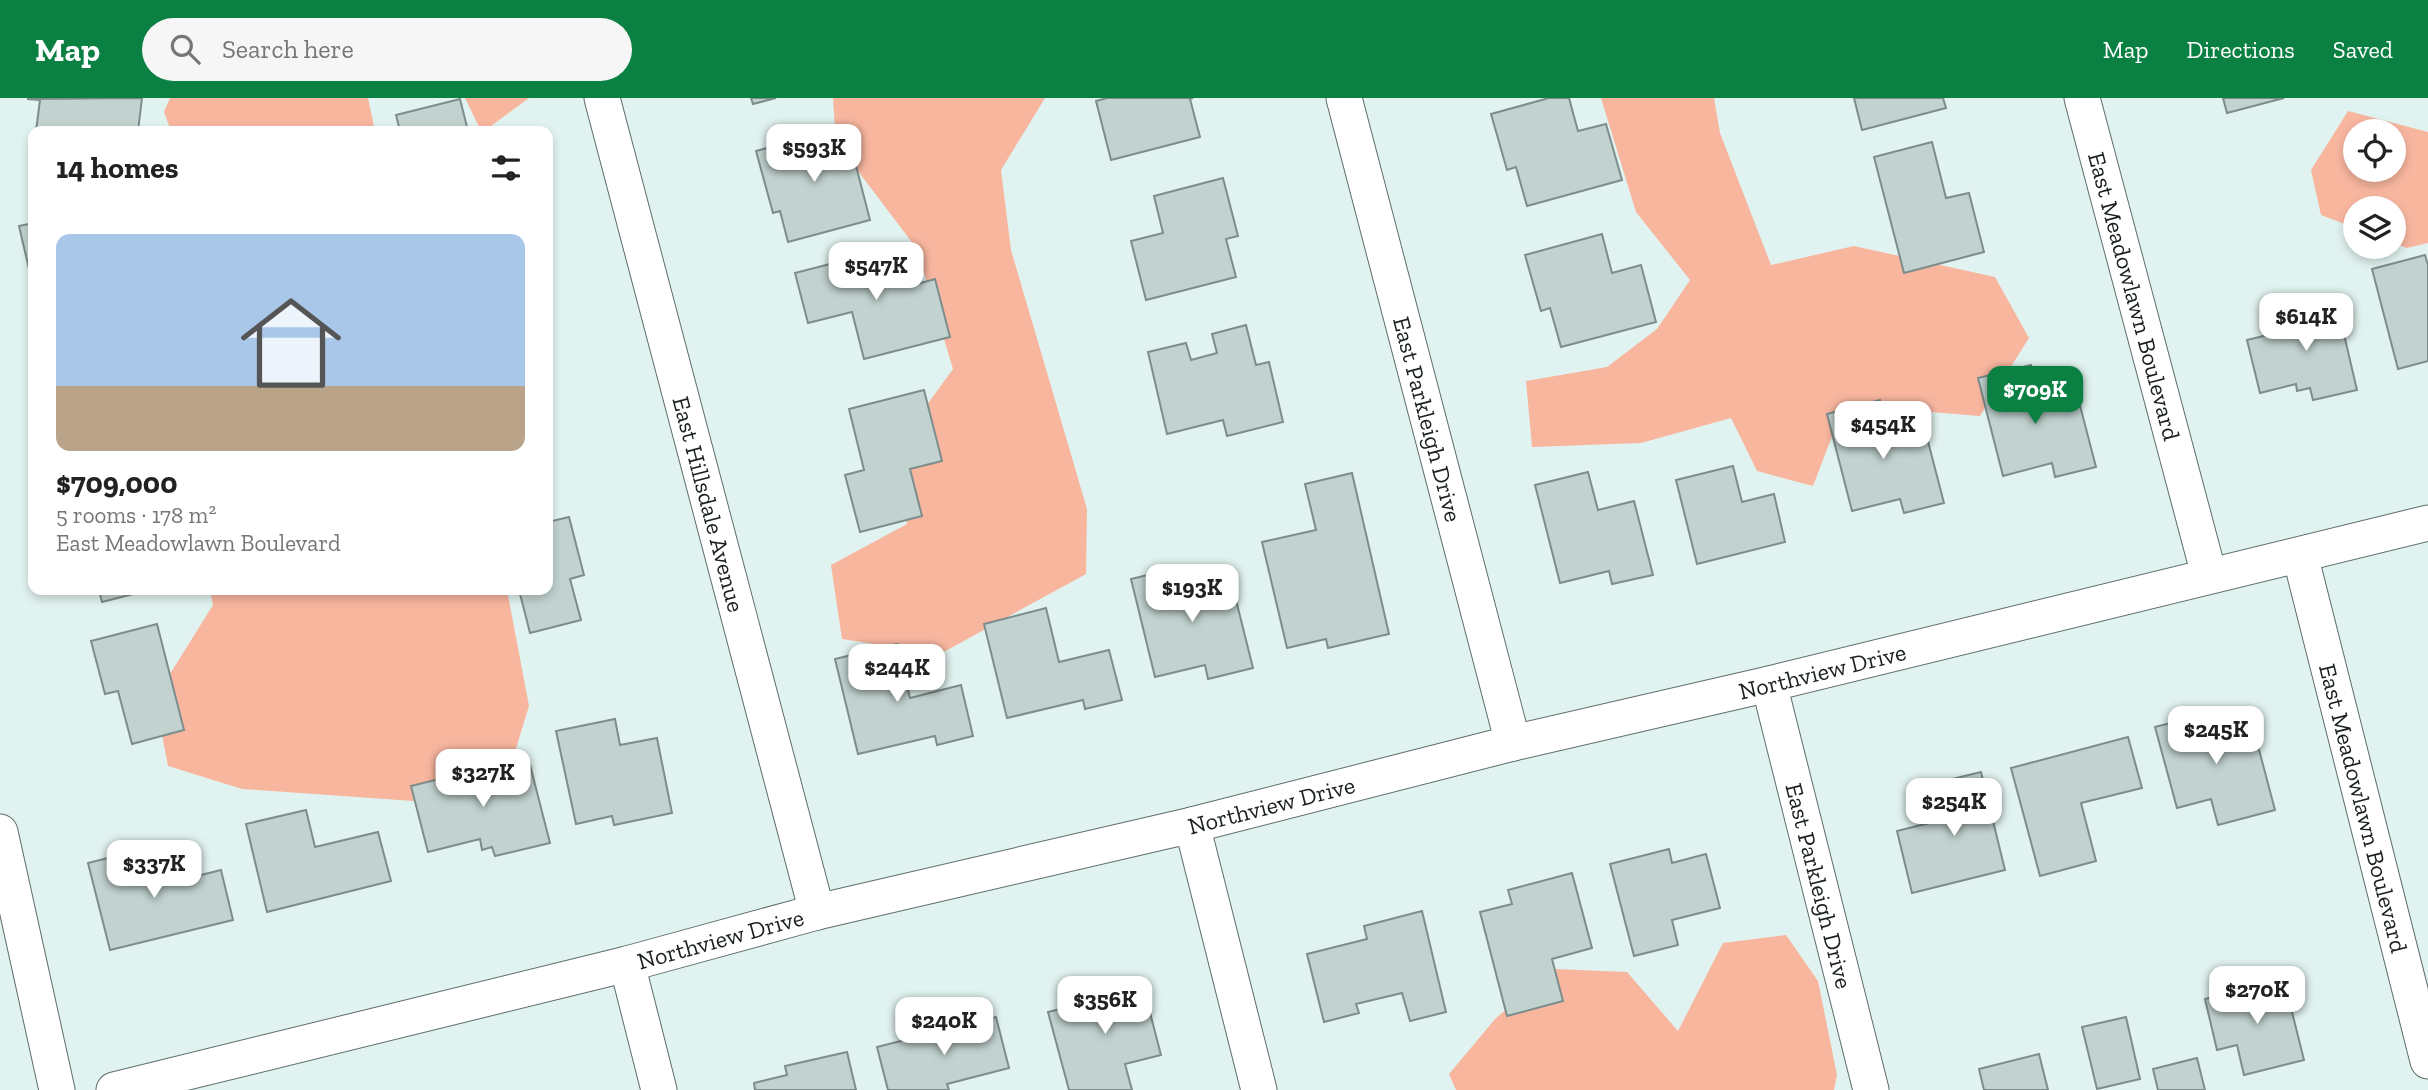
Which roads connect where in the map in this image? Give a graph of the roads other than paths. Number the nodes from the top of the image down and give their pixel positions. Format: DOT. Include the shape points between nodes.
graph roads {
  1 [pos="602,98"];
  2 [pos="1344,98"];
  3 [pos="2082,98"];
  4 [pos="2428,523"];
  5 [pos="2300,555"];
  6 [pos="2209,575"];
  7 [pos="1769,684"];
  8 [pos="1513,743"];
  9 [pos="1192,825"];
  10 [pos="0,832"];
  11 [pos="817,912"];
  12 [pos="627,964"];
  13 [pos="2428,1061"];
  14 [pos="57,1090"];
  15 [pos="114,1090"];
  16 [pos="659,1090"];
  17 [pos="1259,1090"];
  18 [pos="1871,1090"];
  1 -- 11 [label="street, East Hillsdale Avenue"];
  2 -- 8 [label="street, East Parkleigh Drive"];
  3 -- 6 [label="street, East Meadowlawn Boulevard"];
  4 -- 5 [label="street, Northview Drive"];
  5 -- 6 [label="street, Northview Drive"];
  5 -- 13 [label="street, East Meadowlawn Boulevard"];
  6 -- 7 [label="street, Northview Drive"];
  7 -- 8 [label="street, Northview Drive"];
  7 -- 18 [label="street, East Parkleigh Drive"];
  8 -- 9 [label="street, Northview Drive"];
  9 -- 11 [label="street, Northview Drive"];
  9 -- 17 [label="street"];
  10 -- 14 [label="street"];
  11 -- 12 [label="street, Northview Drive"];
  12 -- 15 [label="street, Northview Drive"];
  12 -- 16 [label="street"];
}
